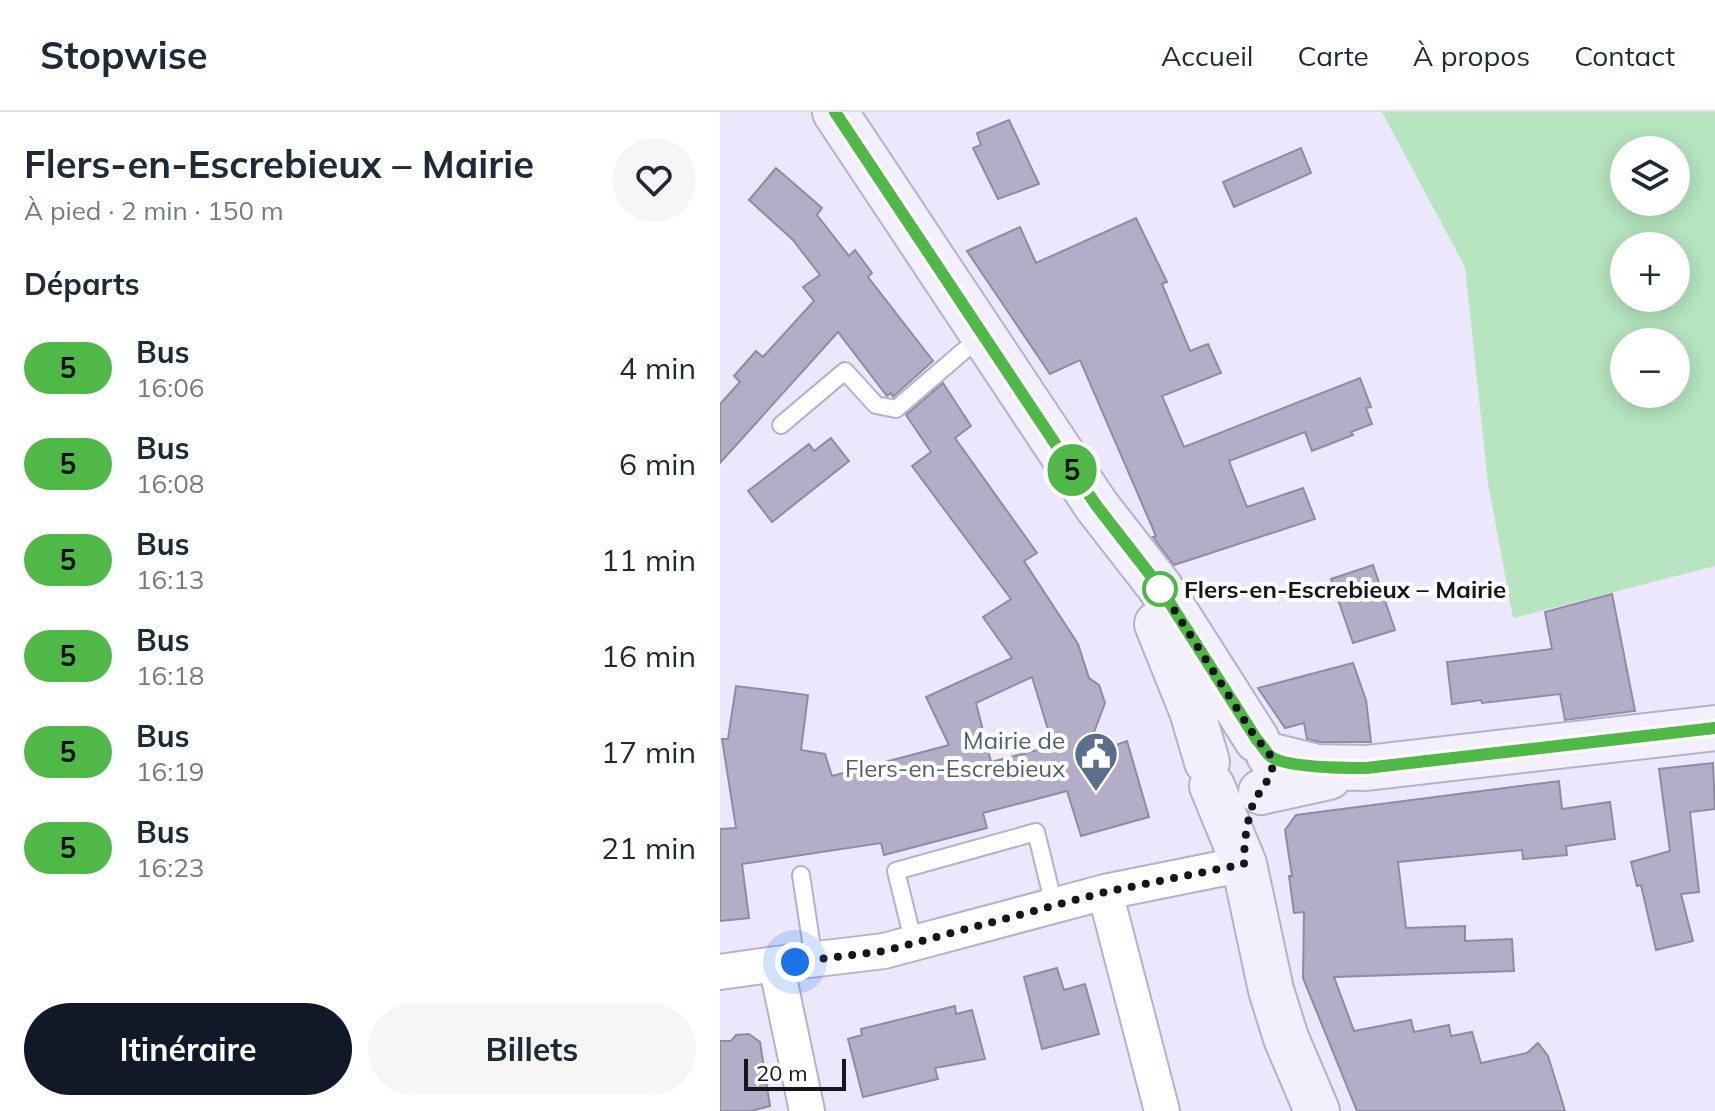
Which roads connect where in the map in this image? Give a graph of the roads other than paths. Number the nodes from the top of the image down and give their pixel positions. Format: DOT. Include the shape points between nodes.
graph roads {
  1 [pos="835,112"];
  2 [pos="982,335"];
  3 [pos="781,425"];
  4 [pos="1096,505"];
  5 [pos="1715,728"];
  6 [pos="1261,771"];
  7 [pos="1209,774"];
  8 [pos="1244,864"];
  9 [pos="801,875"];
  10 [pos="1105,892"];
  11 [pos="1054,905"];
  12 [pos="914,944"];
  13 [pos="814,961"];
  14 [pos="776,964"];
  15 [pos="720,972"];
  16 [pos="807,1111"];
  17 [pos="1162,1111"];
  18 [pos="1317,1111"];
  1 -- 2 [label="street"];
  2 -- 3 [label="lane" via="896,409 876,405 845,371"];
  2 -- 4 [label="street"];
  4 -- 6 [label="street" via="1150,574"];
  4 -- 7 [label="street" via="1160,630 1192,711"];
  5 -- 6 [label="street" via="1366,768"];
  6 -- 7 [label="street" via="1243,800 1223,796"];
  6 -- 7 [label="street" via="1243,735 1224,739 1212,749"];
  6 -- 8 [label="street" via="1245,836"];
  7 -- 8 [label="street"];
  8 -- 10 [label="street"];
  8 -- 18 [label="street" via="1271,990"];
  9 -- 13 [label="lane"];
  10 -- 11 [label="street"];
  10 -- 17 [label="street"];
  11 -- 12 [label="street"];
  11 -- 12 [label="lane" via="1036,832 896,871"];
  12 -- 13 [label="street"];
  13 -- 14 [label="street"];
  14 -- 15 [label="street"];
  14 -- 16 [label="street"];
}
